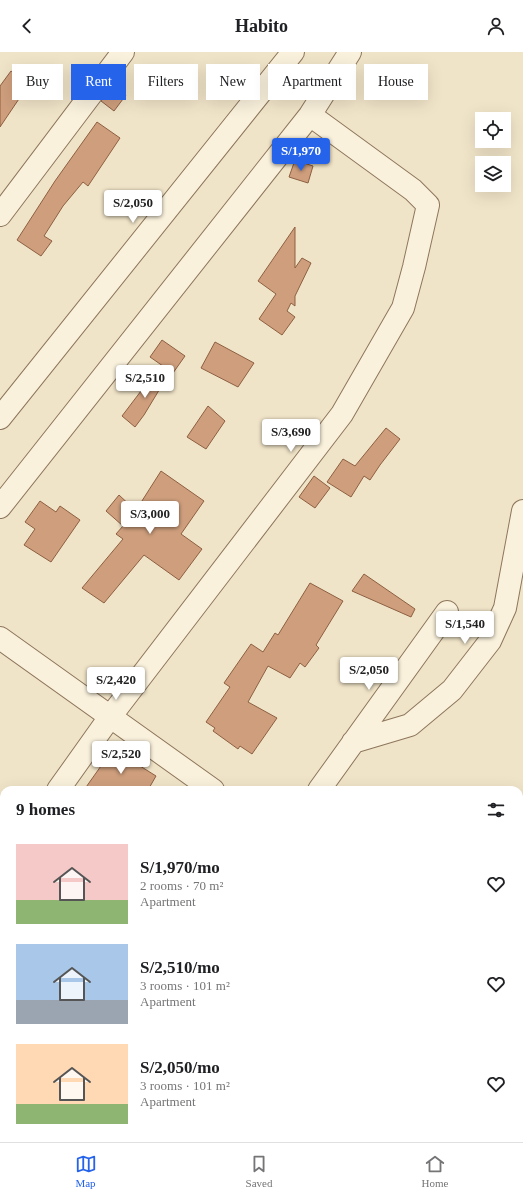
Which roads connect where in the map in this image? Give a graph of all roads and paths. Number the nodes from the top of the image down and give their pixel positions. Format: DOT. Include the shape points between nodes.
graph roads {
  1 [pos="123,52"];
  2 [pos="293,52"];
  3 [pos="350,52"];
  4 [pos="310,115"];
  5 [pos="0,215"];
  6 [pos="0,418"];
  7 [pos="0,507"];
  8 [pos="523,510"];
  9 [pos="447,612"];
  10 [pos="0,638"];
  11 [pos="110,717"];
  12 [pos="353,742"];
  13 [pos="61,786"];
  14 [pos="207,786"];
  15 [pos="322,786"];
  1 -- 5 [label="street"];
  2 -- 6 [label="street"];
  3 -- 4 [label="street"];
  4 -- 7 [label="street"];
  4 -- 11 [label="street" via="413,190 428,205 403,308 342,414"];
  8 -- 12 [label="street" via="505,608 490,641 452,690 410,725"];
  9 -- 12 [label="street"];
  10 -- 11 [label="street"];
  11 -- 13 [label="street"];
  11 -- 14 [label="street"];
  12 -- 15 [label="street"];
}
